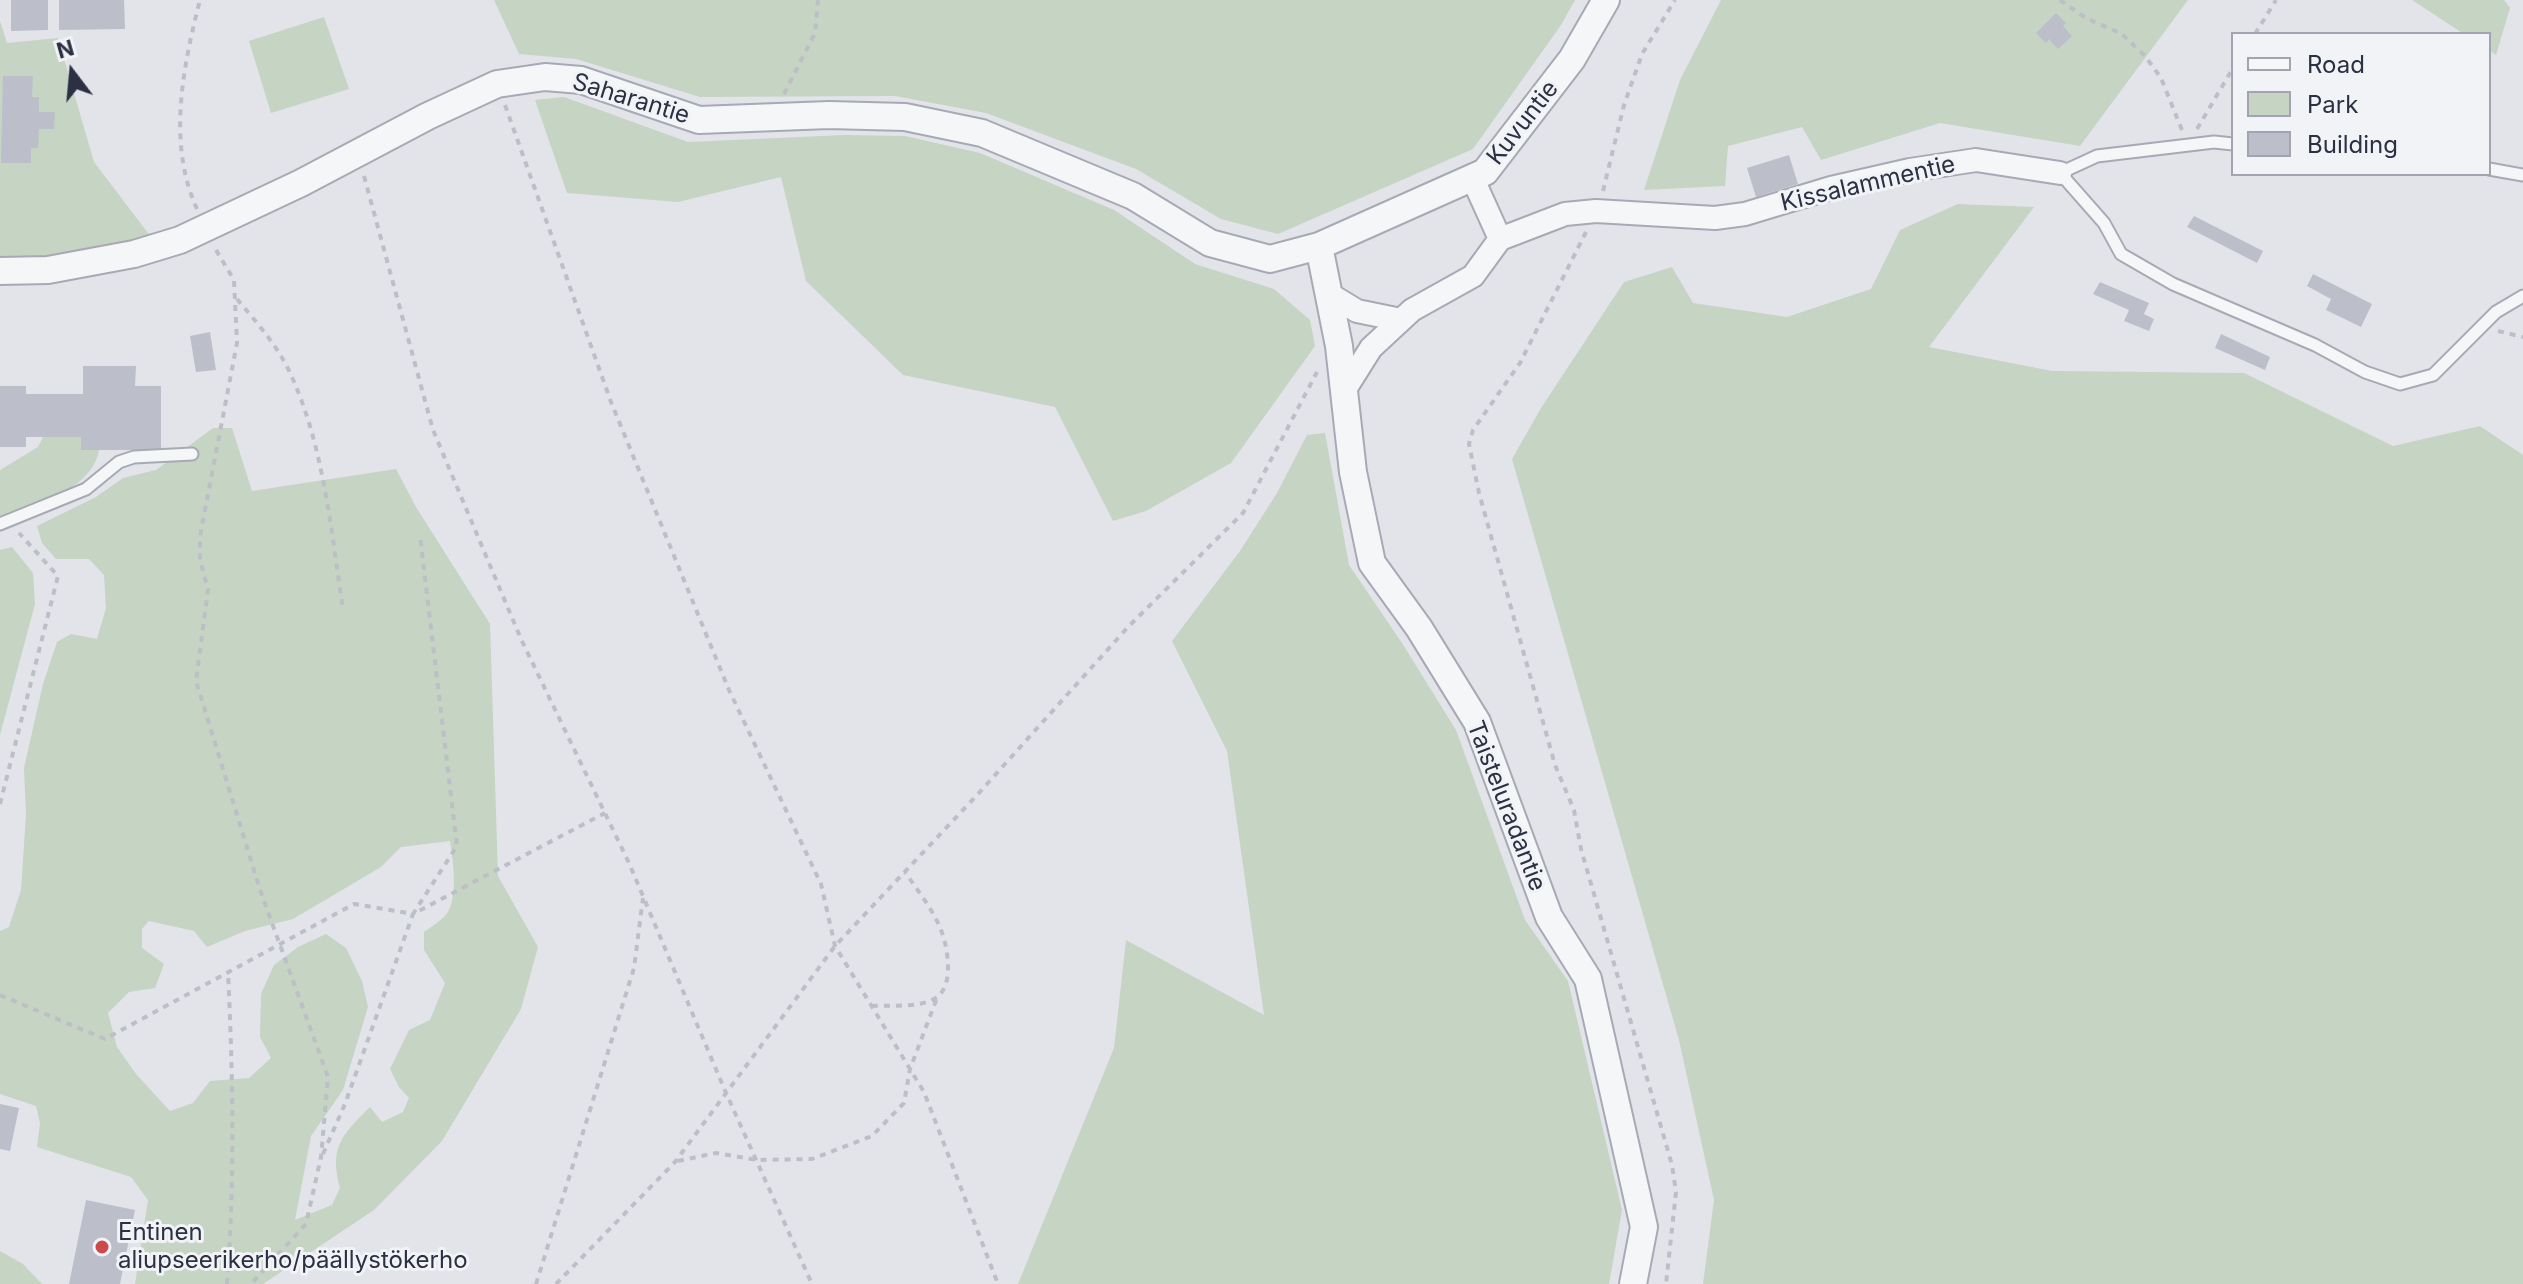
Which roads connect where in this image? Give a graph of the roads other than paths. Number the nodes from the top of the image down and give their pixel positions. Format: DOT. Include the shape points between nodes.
graph roads {
  1 [pos="1606,0"];
  2 [pos="2231,144"];
  3 [pos="2491,169"];
  4 [pos="2060,173"];
  5 [pos="2523,175"];
  6 [pos="1472,177"];
  7 [pos="1500,239"];
  8 [pos="1319,246"];
  9 [pos="0,271"];
  10 [pos="1329,294"];
  11 [pos="2523,296"];
  12 [pos="1401,320"];
  13 [pos="1344,391"];
  14 [pos="192,454"];
  15 [pos="4,523"];
  16 [pos="1633,1284"];
  1 -- 6 [label="street, Kuvuntie" via="1572,59 1485,172"];
  2 -- 4 [label="lane" via="2097,156"];
  3 -- 5 [label="lane"];
  4 -- 7 [label="street, Kissalammentie" via="1976,160 1831,188 1745,214 1565,214"];
  4 -- 11 [label="lane" via="2104,223 2121,254 2173,284 2400,384 2433,375 2496,312"];
  6 -- 7 [label="street"];
  6 -- 8 [label="street, Kuvuntie"];
  7 -- 12 [label="street" via="1473,276"];
  8 -- 9 [label="street, Saharantie" via="1270,259 1210,243 1133,196 982,133 905,117 699,120 581,80 545,77 497,84 180,240 48,270"];
  8 -- 10 [label="street, Taisteluradantie"];
  10 -- 12 [label="street" via="1357,311"];
  10 -- 13 [label="street, Taisteluradantie"];
  12 -- 13 [label="street" via="1371,348"];
  13 -- 16 [label="street, Taisteluradantie" via="1353,472 1372,563 1477,722 1549,917 1588,979 1644,1227"];
  14 -- 15 [label="lane" via="119,462 86,489"];
}
